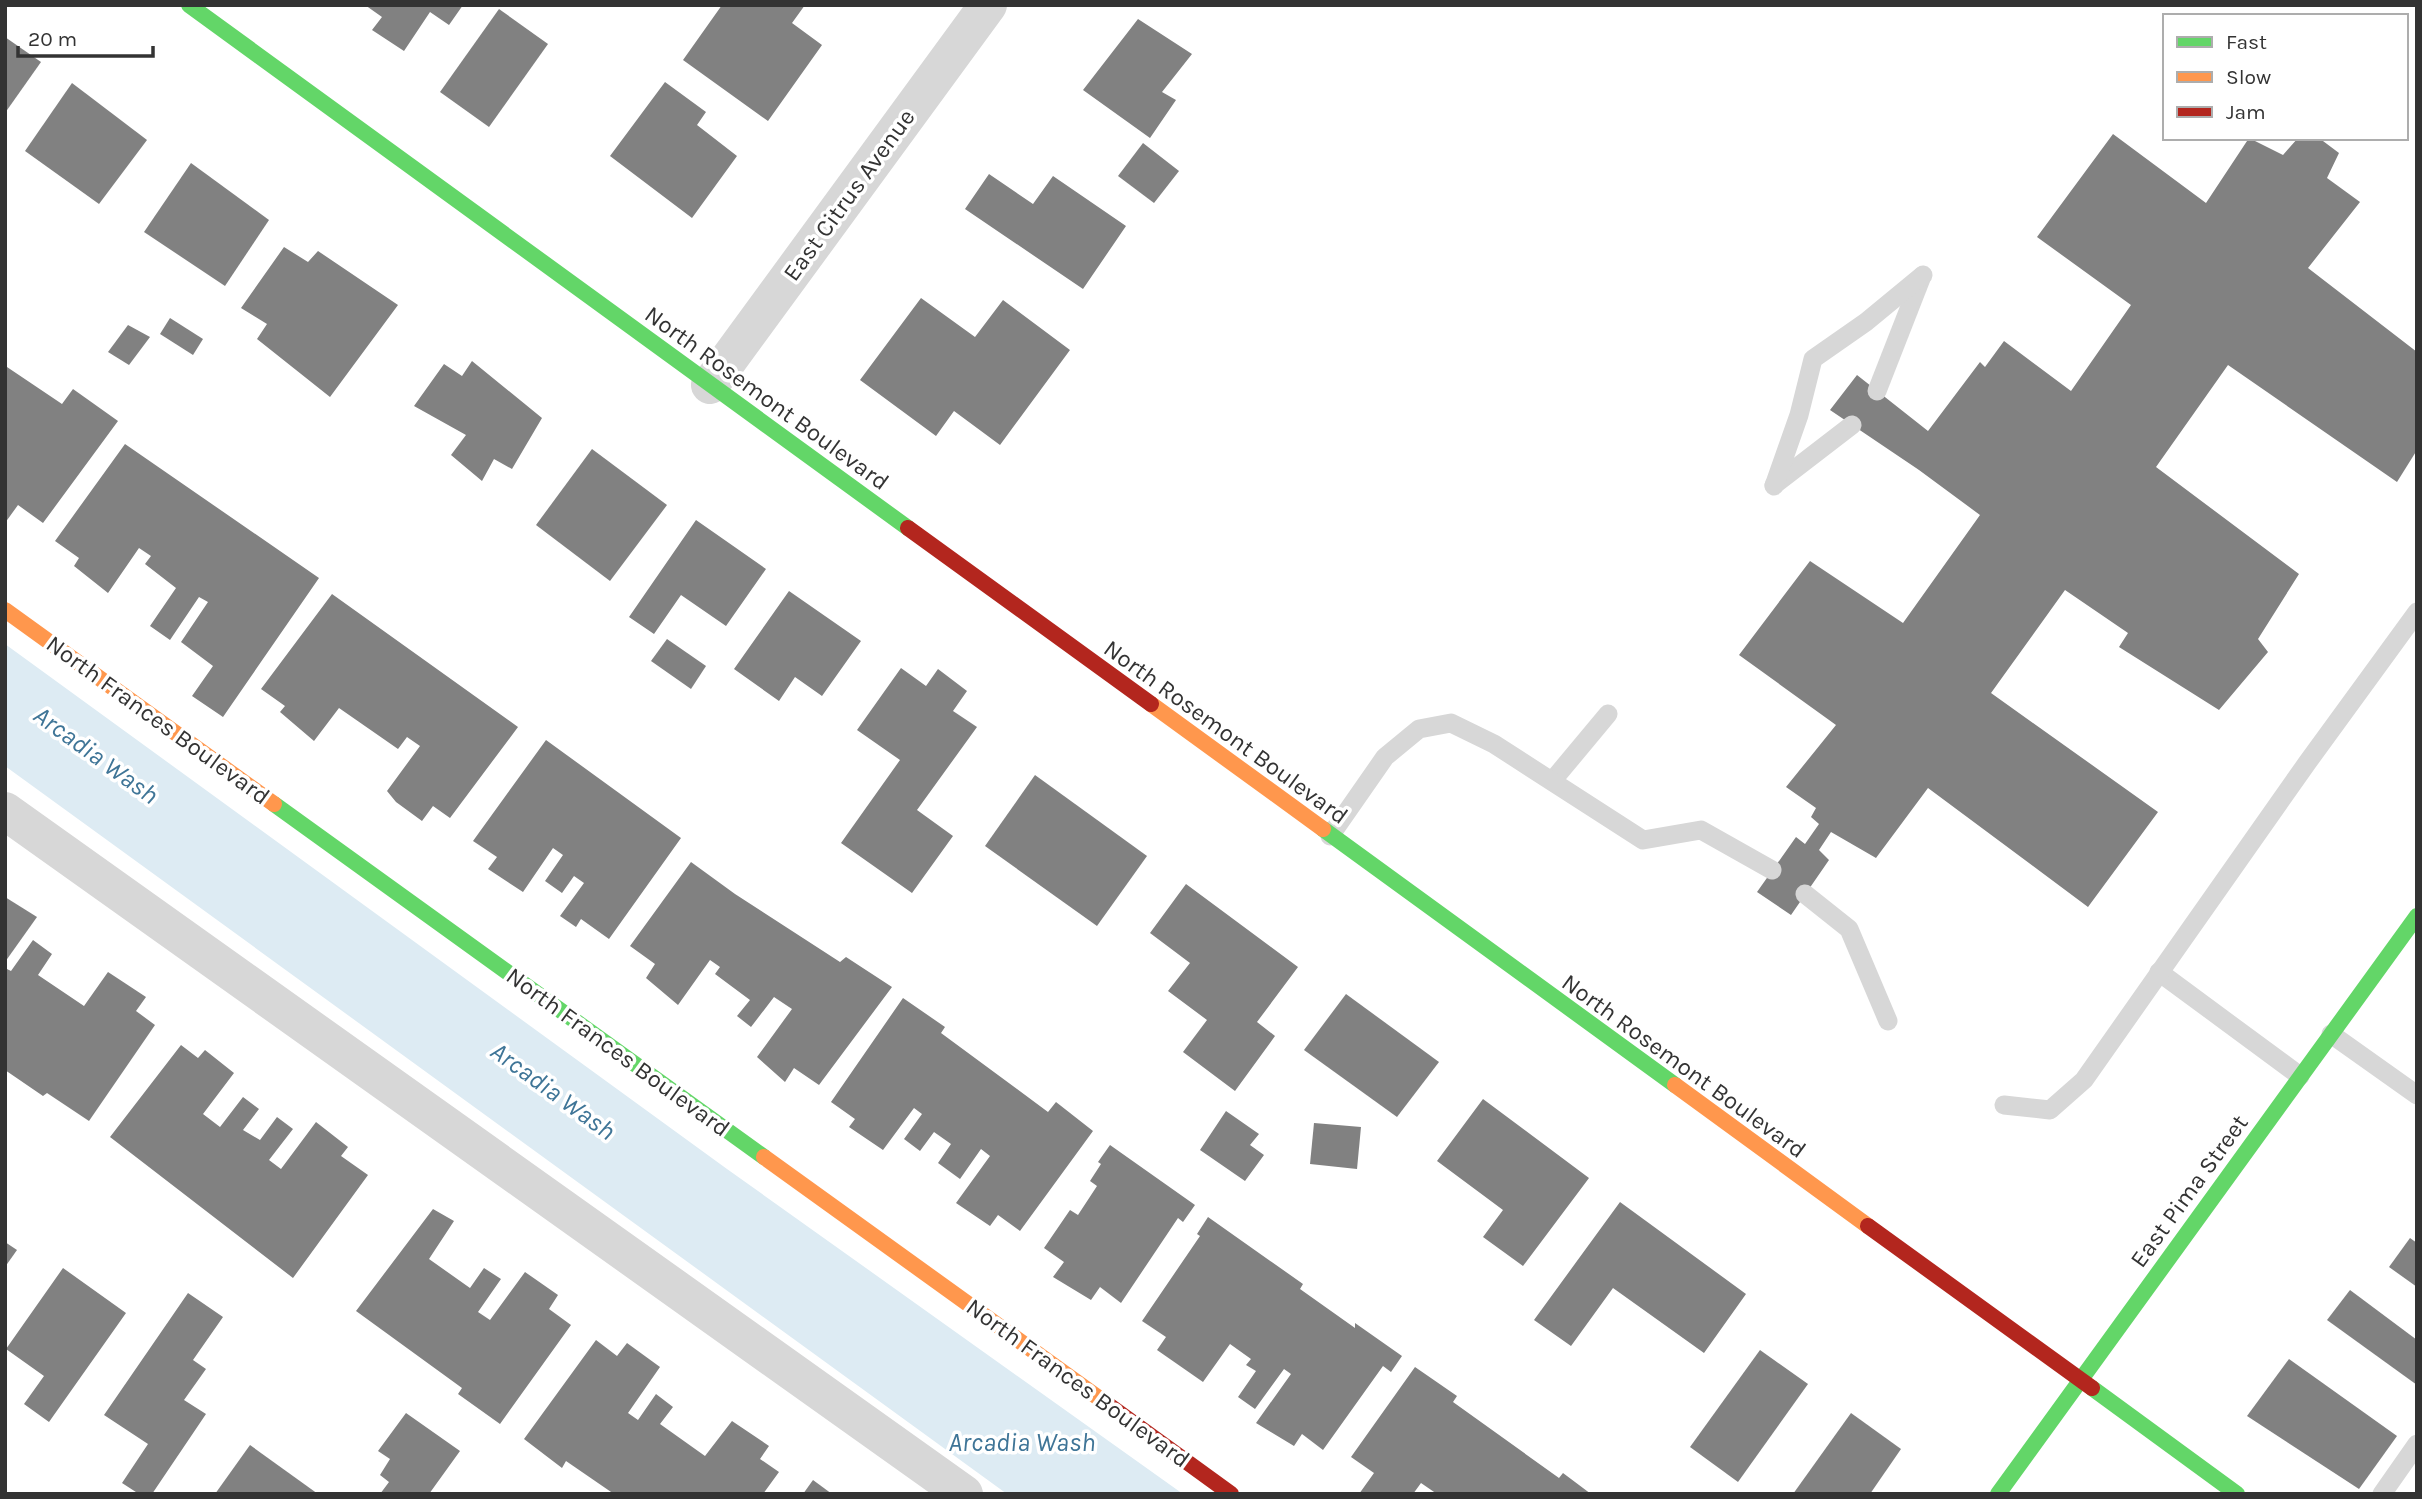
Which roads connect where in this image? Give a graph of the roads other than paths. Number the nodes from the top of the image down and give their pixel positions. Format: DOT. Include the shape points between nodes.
graph roads {
  1 [pos="189,5"];
  2 [pos="988,5"];
  3 [pos="710,385"];
  4 [pos="1877,391"];
  5 [pos="1852,425"];
  6 [pos="5,610"];
  7 [pos="2417,612"];
  8 [pos="1608,714"];
  9 [pos="1553,780"];
  10 [pos="5,811"];
  11 [pos="1330,836"];
  12 [pos="1772,870"];
  13 [pos="1805,894"];
  14 [pos="2417,916"];
  15 [pos="2409,943"];
  16 [pos="2159,972"];
  17 [pos="1888,1021"];
  18 [pos="2331,1034"];
  19 [pos="2300,1076"];
  20 [pos="2417,1095"];
  21 [pos="2004,1105"];
  22 [pos="2079,1381"];
  23 [pos="2417,1444"];
  24 [pos="964,1494"];
  25 [pos="1231,1494"];
  26 [pos="1998,1494"];
  27 [pos="2236,1494"];
  28 [pos="2382,1494"];
  1 -- 3 [label="street, North Rosemont Boulevard"];
  2 -- 3 [label="street, East Citrus Avenue"];
  3 -- 11 [label="street, North Rosemont Boulevard"];
  4 -- 5 [label="lane" via="1923,275 1813,359 1774,486"];
  6 -- 25 [label="street, North Frances Boulevard"];
  7 -- 16 [label="lane"];
  8 -- 9 [label="lane"];
  9 -- 11 [label="lane" via="1451,723 1419,729 1385,757"];
  9 -- 12 [label="lane" via="1643,840 1701,830"];
  10 -- 24 [label="street"];
  11 -- 22 [label="street, North Rosemont Boulevard"];
  13 -- 17 [label="lane" via="1849,929"];
  14 -- 15 [label="street, East Pima Street"];
  15 -- 18 [label="street, East Pima Street"];
  16 -- 19 [label="lane"];
  16 -- 21 [label="lane" via="2084,1080 2050,1110"];
  18 -- 19 [label="street, East Pima Street"];
  18 -- 20 [label="lane"];
  19 -- 22 [label="street, East Pima Street"];
  22 -- 26 [label="street, East Pima Street"];
  22 -- 27 [label="street, North Rosemont Boulevard"];
  23 -- 28 [label="lane"];
}
